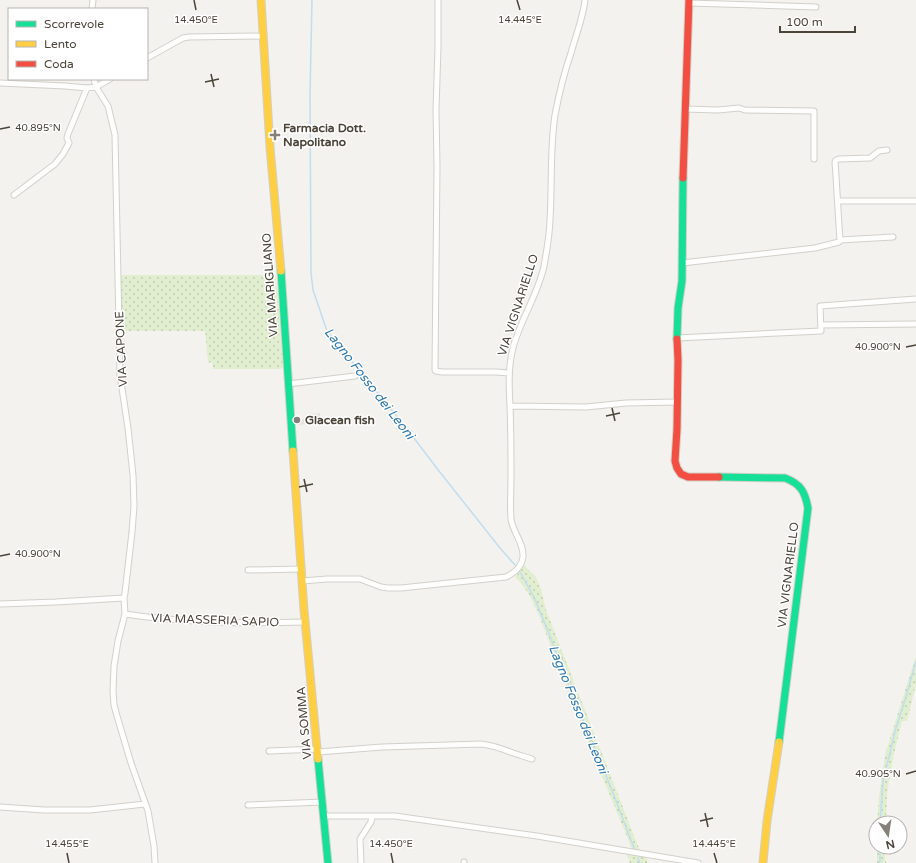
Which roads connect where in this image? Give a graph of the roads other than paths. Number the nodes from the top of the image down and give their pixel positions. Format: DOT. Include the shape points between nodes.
graph roads {
  1 [pos="261,0"];
  2 [pos="438,0"];
  3 [pos="585,0"];
  4 [pos="689,2"];
  5 [pos="816,7"];
  6 [pos="264,36"];
  7 [pos="148,57"];
  8 [pos="94,80"];
  9 [pos="108,80"];
  10 [pos="0,83"];
  11 [pos="96,86"];
  12 [pos="88,88"];
  13 [pos="685,109"];
  14 [pos="887,150"];
  15 [pos="814,159"];
  16 [pos="14,195"];
  17 [pos="838,201"];
  18 [pos="916,201"];
  19 [pos="893,237"];
  20 [pos="840,240"];
  21 [pos="682,262"];
  22 [pos="916,299"];
  23 [pos="916,324"];
  24 [pos="821,325"];
  25 [pos="678,338"];
  26 [pos="510,373"];
  27 [pos="355,376"];
  28 [pos="288,384"];
  29 [pos="677,402"];
  30 [pos="510,406"];
  31 [pos="302,569"];
  32 [pos="248,570"];
  33 [pos="302,581"];
  34 [pos="124,598"];
  35 [pos="0,604"];
  36 [pos="125,614"];
  37 [pos="306,622"];
  38 [pos="318,750"];
  39 [pos="269,751"];
  40 [pos="532,759"];
  41 [pos="323,802"];
  42 [pos="145,804"];
  43 [pos="248,805"];
  44 [pos="0,807"];
  45 [pos="324,816"];
  46 [pos="372,816"];
  47 [pos="156,863"];
  48 [pos="328,863"];
  49 [pos="361,863"];
  50 [pos="698,863"];
  51 [pos="762,863"];
  1 -- 6 [label="street, VIA MARIGLIANO"];
  2 -- 26 [label="street" via="435,370"];
  3 -- 26 [label="street, VIA VIGNARIELLO" via="555,115 551,153 549,233 543,268 511,354"];
  4 -- 5 [label="street"];
  4 -- 13 [label="street, VIA VIGNARIELLO"];
  6 -- 7 [label="street" via="183,38"];
  6 -- 28 [label="street, VIA MARIGLIANO"];
  8 -- 11 [label="street, VIA CAPONE"];
  9 -- 11 [label="street"];
  10 -- 12 [label="street"];
  11 -- 12 [label="street"];
  11 -- 34 [label="street, VIA CAPONE" via="108,106 115,135 120,375 128,428 134,506"];
  12 -- 16 [label="street" via="68,134 69,143 63,154 55,164"];
  13 -- 15 [label="street" via="814,111"];
  13 -- 21 [label="street, VIA VIGNARIELLO"];
  14 -- 17 [label="street" via="879,151 870,158 836,160"];
  17 -- 18 [label="street"];
  17 -- 20 [label="street"];
  19 -- 20 [label="street"];
  20 -- 21 [label="street" via="815,248"];
  21 -- 25 [label="street, VIA VIGNARIELLO"];
  22 -- 24 [label="street" via="820,306"];
  23 -- 24 [label="street"];
  24 -- 25 [label="street" via="821,331"];
  25 -- 29 [label="street, VIA VIGNARIELLO"];
  26 -- 30 [label="street, VIA VIGNARIELLO"];
  27 -- 28 [label="street"];
  28 -- 31 [label="street, VIA MARIGLIANO"];
  29 -- 30 [label="street" via="579,407"];
  29 -- 51 [label="street, VIA VIGNARIELLO" via="675,461 681,474 688,477 793,480 804,492 808,508"];
  30 -- 33 [label="street, VIA VIGNARIELLO" via="511,517 523,556 516,571 506,577 410,587 381,587 360,579"];
  31 -- 32 [label="street"];
  31 -- 33 [label="street, VIA MARIGLIANO"];
  33 -- 37 [label="street, VIA SOMMA"];
  34 -- 35 [label="street"];
  34 -- 36 [label="street, VIA CAPONE"];
  36 -- 37 [label="street, VIA MASSERIA SAPIO" via="228,623"];
  36 -- 42 [label="street, VIA CAPONE" via="114,666 114,704"];
  37 -- 38 [label="street, VIA SOMMA"];
  38 -- 39 [label="street"];
  38 -- 40 [label="street" via="486,744"];
  38 -- 41 [label="street, VIA SOMMA"];
  41 -- 43 [label="street"];
  41 -- 45 [label="street, VIA SOMMA"];
  42 -- 44 [label="street" via="90,810"];
  42 -- 47 [label="street, VIA CAPONE"];
  45 -- 46 [label="street"];
  45 -- 48 [label="street, VIA SOMMA"];
  46 -- 49 [label="street" via="360,839"];
  46 -- 50 [label="street" via="395,816 469,826"];
}
